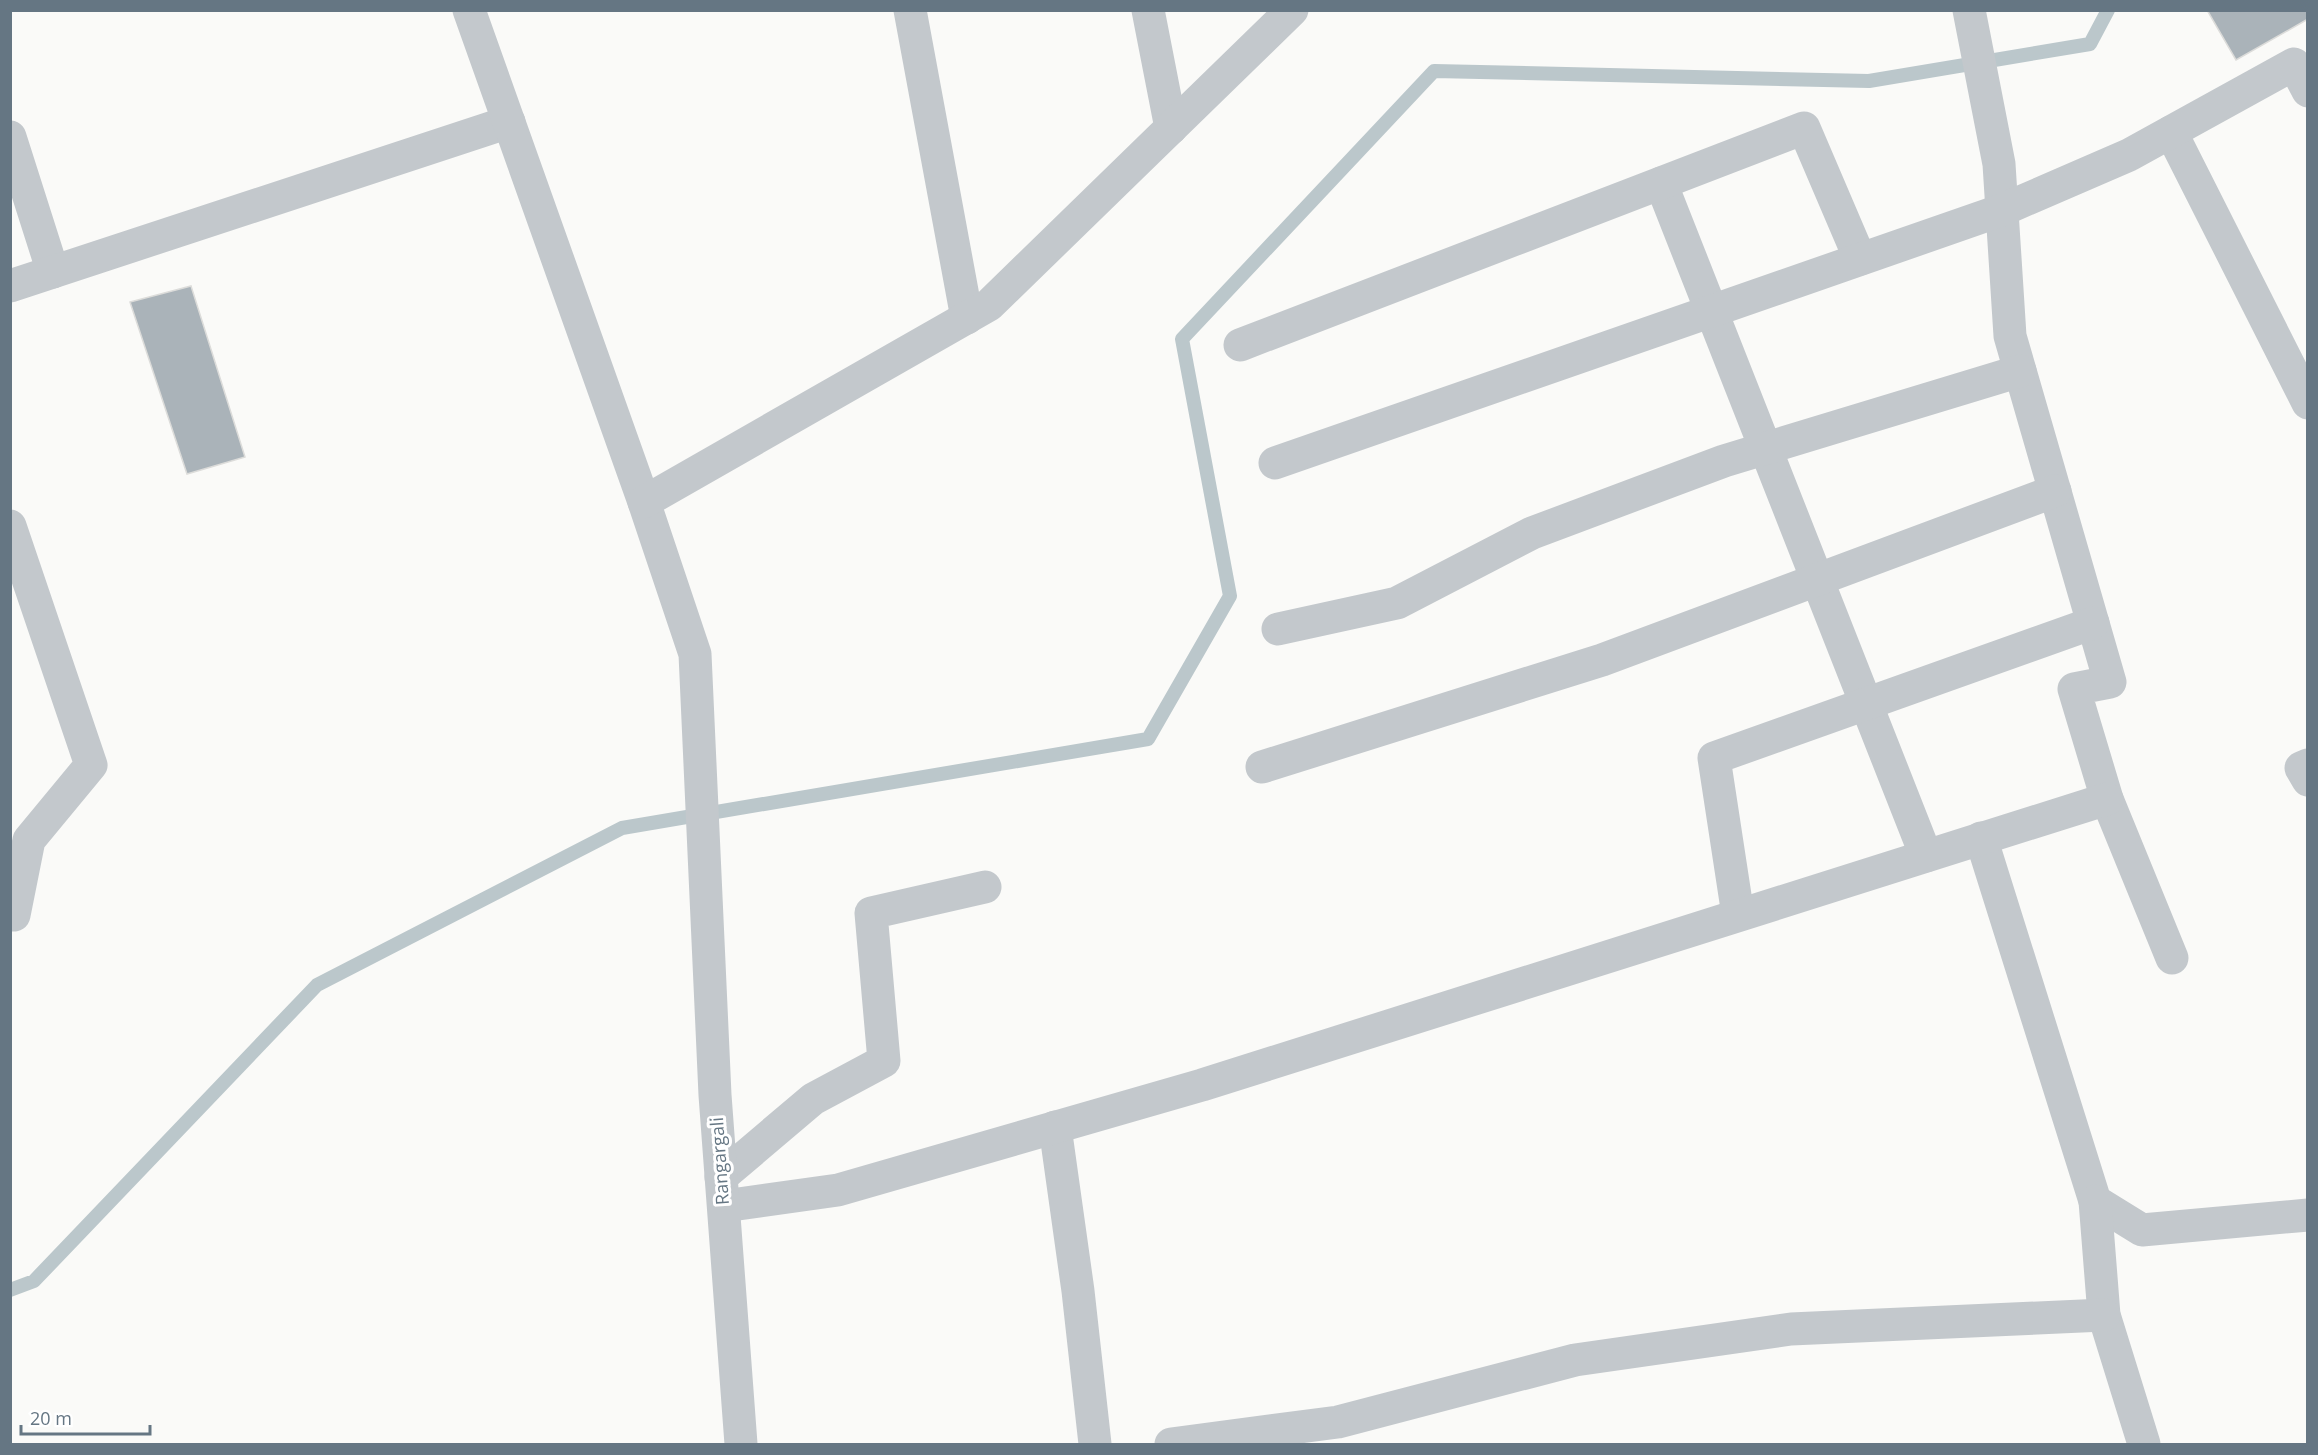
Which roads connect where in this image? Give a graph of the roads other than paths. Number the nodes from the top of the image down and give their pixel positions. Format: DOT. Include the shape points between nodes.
graph roads {
  1 [pos="469,10"];
  2 [pos="910,10"];
  3 [pos="1148,10"];
  4 [pos="1292,10"];
  5 [pos="1969,10"];
  6 [pos="2307,91"];
  7 [pos="509,122"];
  8 [pos="1171,128"];
  9 [pos="2171,132"];
  10 [pos="10,137"];
  11 [pos="1661,183"];
  12 [pos="2002,210"];
  13 [pos="1860,259"];
  14 [pos="53,272"];
  15 [pos="10,286"];
  16 [pos="1712,311"];
  17 [pos="967,318"];
  18 [pos="1240,345"];
  19 [pos="2020,370"];
  20 [pos="2307,403"];
  21 [pos="1766,449"];
  22 [pos="1275,463"];
  23 [pos="2055,491"];
  24 [pos="644,502"];
  25 [pos="10,525"];
  26 [pos="1817,580"];
  27 [pos="2093,623"];
  28 [pos="1278,629"];
  29 [pos="1865,704"];
  30 [pos="2307,765"];
  31 [pos="1262,767"];
  32 [pos="2307,780"];
  33 [pos="2107,799"];
  34 [pos="1981,838"];
  35 [pos="1926,856"];
  36 [pos="985,888"];
  37 [pos="14,915"];
  38 [pos="1738,915"];
  39 [pos="2172,958"];
  40 [pos="1056,1127"];
  41 [pos="722,1191"];
  42 [pos="2095,1201"];
  43 [pos="2307,1215"];
  44 [pos="2104,1315"];
  45 [pos="741,1444"];
  46 [pos="1095,1444"];
  47 [pos="1171,1444"];
  48 [pos="2144,1444"];
  1 -- 7 [label="street, Rangargali"];
  2 -- 17 [label="street"];
  3 -- 8 [label="street"];
  4 -- 8 [label="street"];
  5 -- 12 [label="street" via="1999,164"];
  6 -- 9 [label="street" via="2294,64"];
  7 -- 14 [label="street"];
  7 -- 24 [label="street, Rangargali"];
  8 -- 17 [label="street" via="989,305"];
  9 -- 12 [label="street" via="2129,155"];
  9 -- 20 [label="street"];
  10 -- 14 [label="street"];
  11 -- 13 [label="street" via="1804,128"];
  11 -- 16 [label="street"];
  11 -- 18 [label="street"];
  12 -- 13 [label="street"];
  12 -- 19 [label="street" via="2010,336"];
  13 -- 16 [label="street"];
  14 -- 15 [label="street"];
  16 -- 21 [label="street"];
  16 -- 22 [label="street"];
  17 -- 24 [label="street"];
  19 -- 21 [label="street"];
  19 -- 23 [label="street"];
  21 -- 26 [label="street"];
  21 -- 28 [label="street" via="1532,533 1397,603"];
  23 -- 26 [label="street"];
  23 -- 27 [label="street"];
  24 -- 41 [label="street, Rangargali" via="695,654"];
  25 -- 37 [label="street" via="91,765 29,840"];
  26 -- 29 [label="street"];
  26 -- 31 [label="street" via="1602,660"];
  27 -- 29 [label="street"];
  27 -- 33 [label="street" via="2110,682 2074,689"];
  29 -- 35 [label="street"];
  29 -- 38 [label="street" via="1714,758"];
  30 -- 32 [label="street" via="2301,768"];
  33 -- 34 [label="street"];
  33 -- 39 [label="street"];
  34 -- 35 [label="street"];
  34 -- 42 [label="street"];
  35 -- 38 [label="street"];
  36 -- 41 [label="street" via="871,913 884,1061 813,1099"];
  38 -- 40 [label="street" via="1202,1085"];
  40 -- 41 [label="street" via="838,1190"];
  40 -- 46 [label="street"];
  41 -- 45 [label="street, Rangargali"];
  42 -- 43 [label="street" via="2142,1230"];
  42 -- 44 [label="street"];
  44 -- 47 [label="street" via="1791,1329 1575,1360 1338,1422"];
  44 -- 48 [label="street"];
}
